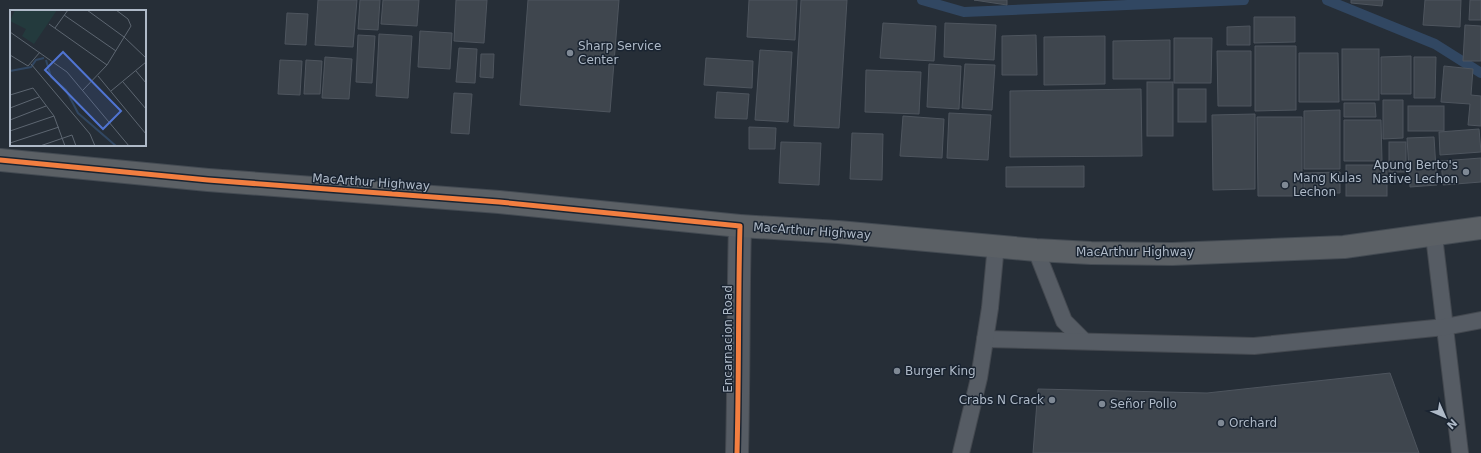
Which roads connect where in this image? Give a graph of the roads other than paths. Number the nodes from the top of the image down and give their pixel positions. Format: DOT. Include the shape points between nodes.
graph roads {
  1 [pos="0,160"];
  2 [pos="740,226"];
  3 [pos="1481,228"];
  4 [pos="1434,236"];
  5 [pos="996,245"];
  6 [pos="1036,250"];
  7 [pos="1481,320"];
  8 [pos="1446,327"];
  9 [pos="985,339"];
  10 [pos="1084,341"];
  11 [pos="737,453"];
  12 [pos="961,453"];
  13 [pos="1460,453"];
  1 -- 2 [label="highway, MacArthur Highway" via="208,180 499,202"];
  2 -- 5 [label="highway, MacArthur Highway"];
  2 -- 11 [label="street, Encarnacion Road"];
  3 -- 4 [label="highway, MacArthur Highway"];
  4 -- 6 [label="highway, MacArthur Highway" via="1344,247 1235,252 1099,253"];
  4 -- 8 [label="lane"];
  5 -- 6 [label="highway, MacArthur Highway"];
  5 -- 9 [label="lane"];
  6 -- 10 [label="lane" via="1064,321"];
  7 -- 8 [label="lane"];
  8 -- 10 [label="lane" via="1254,346"];
  8 -- 13 [label="lane"];
  9 -- 10 [label="lane"];
  9 -- 12 [label="lane" via="979,378"];
}
